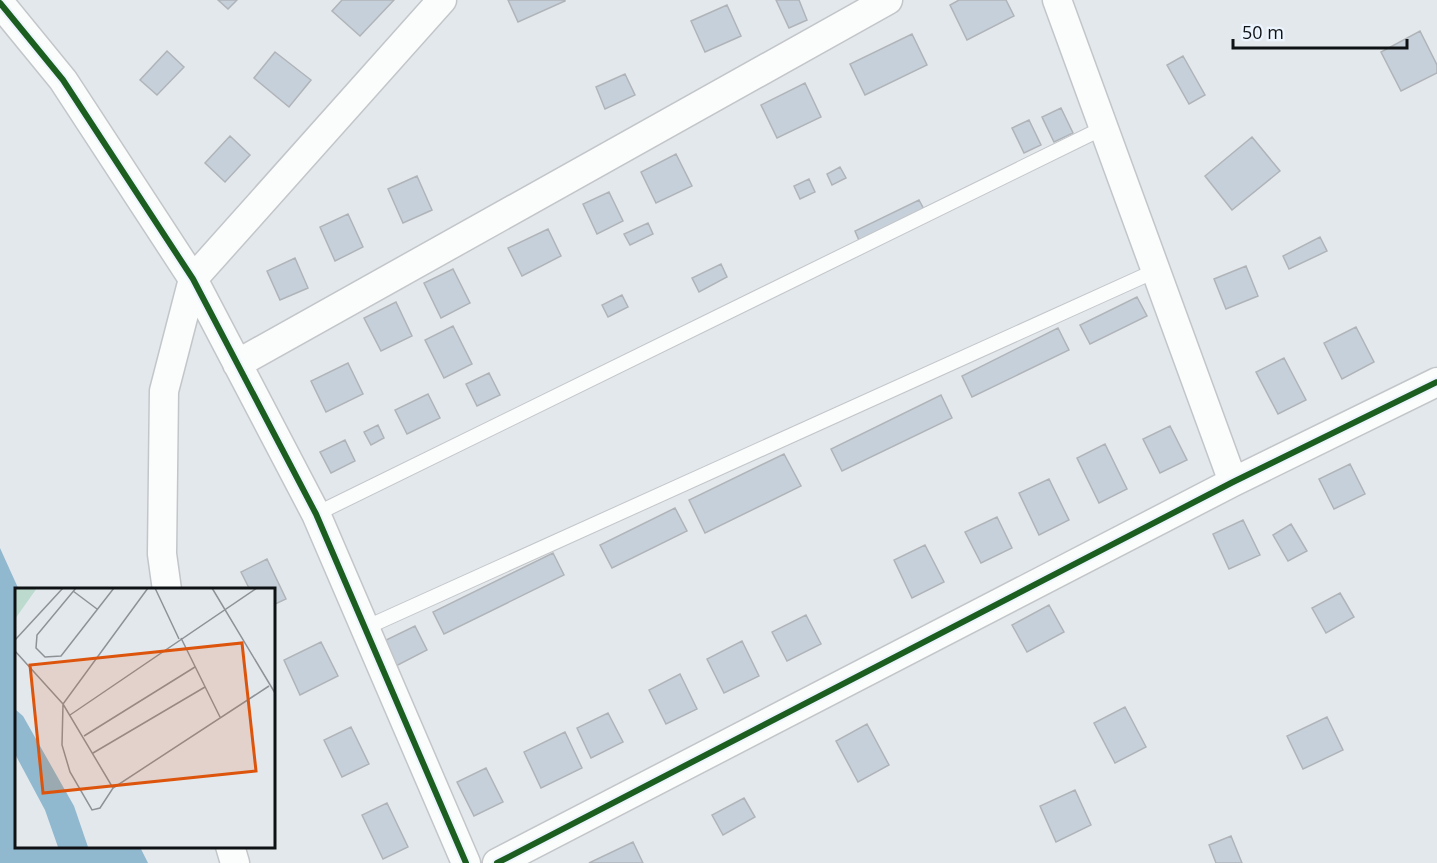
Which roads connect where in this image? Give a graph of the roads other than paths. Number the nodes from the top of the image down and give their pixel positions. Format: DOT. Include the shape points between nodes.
graph roads {
  1 [pos="442,0"];
  2 [pos="888,0"];
  3 [pos="1057,0"];
  4 [pos="0,3"];
  5 [pos="1103,128"];
  6 [pos="1155,271"];
  7 [pos="193,279"];
  8 [pos="237,364"];
  9 [pos="1437,382"];
  10 [pos="1233,482"];
  11 [pos="316,514"];
  12 [pos="168,588"];
  13 [pos="365,628"];
  14 [pos="231,848"];
  15 [pos="236,863"];
  16 [pos="465,863"];
  17 [pos="497,863"];
  1 -- 7 [label="street"];
  2 -- 8 [label="street"];
  3 -- 5 [label="street"];
  4 -- 7 [label="street" via="63,80"];
  5 -- 6 [label="street"];
  5 -- 11 [label="lane"];
  6 -- 10 [label="street"];
  6 -- 13 [label="lane"];
  7 -- 8 [label="street"];
  7 -- 12 [label="street" via="164,391 162,554"];
  8 -- 11 [label="street"];
  9 -- 10 [label="street"];
  10 -- 17 [label="street"];
  11 -- 13 [label="street"];
  13 -- 16 [label="street"];
  14 -- 15 [label="street"];
}
